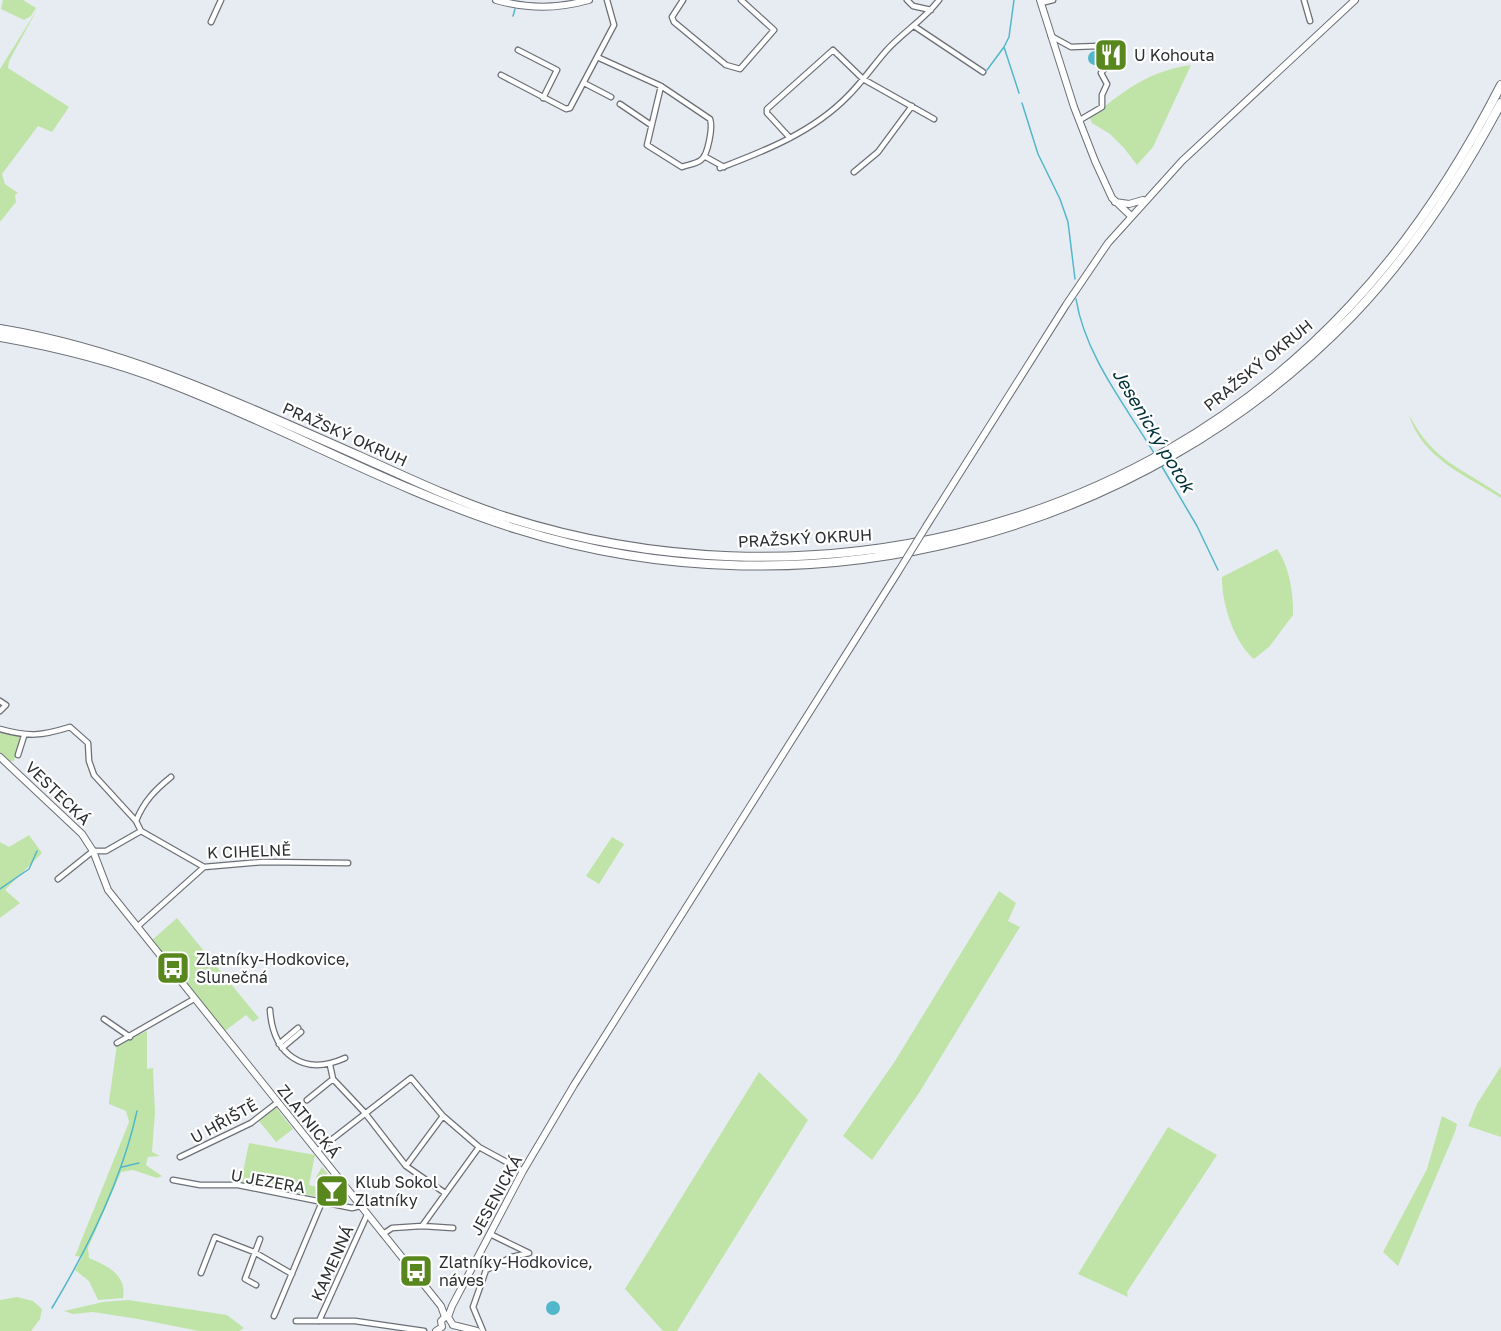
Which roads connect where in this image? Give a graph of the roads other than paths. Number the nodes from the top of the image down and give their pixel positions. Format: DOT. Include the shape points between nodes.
graph roads {
  1 [pos="221,0"];
  2 [pos="496,0"];
  3 [pos="589,0"];
  4 [pos="607,0"];
  5 [pos="683,0"];
  6 [pos="741,0"];
  7 [pos="907,0"];
  8 [pos="939,0"];
  9 [pos="1053,0"];
  10 [pos="1304,0"];
  11 [pos="1355,0"];
  12 [pos="1040,2"];
  13 [pos="932,10"];
  14 [pos="1310,21"];
  15 [pos="211,22"];
  16 [pos="914,26"];
  17 [pos="1051,36"];
  18 [pos="518,50"];
  19 [pos="597,57"];
  20 [pos="983,72"];
  21 [pos="501,75"];
  22 [pos="863,80"];
  23 [pos="584,83"];
  24 [pos="1501,85"];
  25 [pos="661,86"];
  26 [pos="611,97"];
  27 [pos="543,98"];
  28 [pos="1501,103"];
  29 [pos="620,104"];
  30 [pos="912,106"];
  31 [pos="934,119"];
  32 [pos="1080,120"];
  33 [pos="651,125"];
  34 [pos="790,138"];
  35 [pos="704,156"];
  36 [pos="854,172"];
  37 [pos="1146,198"];
  38 [pos="1115,202"];
  39 [pos="1131,216"];
  40 [pos="0,328"];
  41 [pos="0,337"];
  42 [pos="1174,451"];
  43 [pos="1146,466"];
  44 [pos="0,701"];
  45 [pos="0,711"];
  46 [pos="0,729"];
  47 [pos="24,736"];
  48 [pos="18,755"];
  49 [pos="0,757"];
  50 [pos="171,777"];
  51 [pos="136,821"];
  52 [pos="141,831"];
  53 [pos="93,851"];
  54 [pos="348,864"];
  55 [pos="204,867"];
  56 [pos="58,879"];
  57 [pos="137,927"];
  58 [pos="194,999"];
  59 [pos="270,1010"];
  60 [pos="104,1019"];
  61 [pos="299,1030"];
  62 [pos="130,1037"];
  63 [pos="117,1043"];
  64 [pos="280,1046"];
  65 [pos="345,1058"];
  66 [pos="330,1065"];
  67 [pos="333,1079"];
  68 [pos="307,1100"];
  69 [pos="278,1102"];
  70 [pos="365,1113"];
  71 [pos="443,1116"];
  72 [pos="480,1147"];
  73 [pos="317,1151"];
  74 [pos="180,1157"];
  75 [pos="406,1166"];
  76 [pos="523,1171"];
  77 [pos="173,1180"];
  78 [pos="445,1193"];
  79 [pos="322,1202"];
  80 [pos="360,1206"];
  81 [pos="367,1215"];
  82 [pos="422,1226"];
  83 [pos="453,1228"];
  84 [pos="490,1233"];
  85 [pos="383,1234"];
  86 [pos="260,1239"];
  87 [pos="254,1252"];
  88 [pos="201,1273"];
  89 [pos="292,1274"];
  90 [pos="256,1284"];
  91 [pos="441,1306"];
  92 [pos="452,1306"];
  93 [pos="274,1316"];
  94 [pos="447,1317"];
  95 [pos="296,1321"];
  96 [pos="319,1321"];
  97 [pos="453,1324"];
  98 [pos="439,1329"];
  99 [pos="424,1331"];
  100 [pos="477,1331"];
  101 [pos="483,1331"];
  1 -- 15 [label="street"];
  2 -- 3 [label="main road" via="534,8"];
  4 -- 19 [label="street" via="614,23"];
  5 -- 6 [label="street" via="672,17 674,22 735,69 740,69 774,30"];
  7 -- 13 [label="street" via="913,6"];
  8 -- 13 [label="street"];
  9 -- 12 [label="street"];
  10 -- 14 [label="street"];
  11 -- 37 [label="main road, JESENICKÁ"];
  12 -- 17 [label="main road"];
  13 -- 16 [label="street"];
  16 -- 20 [label="street"];
  16 -- 22 [label="street" via="887,50"];
  17 -- 32 [label="main road"];
  17 -- 32 [label="street" via="1071,47 1098,46 1107,58 1101,73 1107,84 1102,107"];
  18 -- 27 [label="street" via="557,70"];
  19 -- 23 [label="street"];
  19 -- 25 [label="street"];
  21 -- 27 [label="street"];
  22 -- 30 [label="street"];
  22 -- 34 [label="street" via="828,114"];
  22 -- 34 [label="street" via="833,50 767,109"];
  23 -- 26 [label="street"];
  23 -- 27 [label="street" via="566,110"];
  24 -- 42 [label="highway, PRAŽSKÝ OKRUH" via="1422,219 1360,296 1280,371"];
  25 -- 33 [label="street"];
  25 -- 35 [label="street" via="711,122"];
  28 -- 42 [label="highway, PRAŽSKÝ OKRUH" via="1429,223 1353,315 1276,385"];
  29 -- 33 [label="street"];
  30 -- 31 [label="street"];
  30 -- 36 [label="street" via="878,152"];
  32 -- 38 [label="main road"];
  33 -- 35 [label="street" via="646,145 677,165 700,161"];
  34 -- 35 [label="street" via="722,167"];
  37 -- 38 [label="main road" via="1133,204"];
  37 -- 39 [label="main road, JESENICKÁ"];
  38 -- 39 [label="main road"];
  39 -- 76 [label="main road, JESENICKÁ, bridge" via="1079,285"];
  40 -- 43 [label="highway, PRAŽSKÝ OKRUH" via="95,349 153,368 497,514 595,541 664,552 779,558 920,543 1044,507"];
  41 -- 43 [label="highway, PRAŽSKÝ OKRUH" via="92,357 166,381 494,522 554,540 654,559 780,566 851,562 929,549 1048,515"];
  42 -- 43 [label="highway, PRAŽSKÝ OKRUH"];
  44 -- 45 [label="street" via="6,705"];
  46 -- 47 [label="street"];
  47 -- 48 [label="street, VESTECKÁ"];
  47 -- 51 [label="street" via="43,736 70,727 82,736 88,743 94,775"];
  49 -- 53 [label="main road, VESTECKÁ" via="82,834"];
  50 -- 51 [label="street" via="149,795"];
  51 -- 52 [label="street"];
  52 -- 53 [label="street" via="106,851"];
  52 -- 55 [label="street, K CIHELNĚ"];
  53 -- 56 [label="street"];
  53 -- 57 [label="main road, VESTECKÁ" via="108,890"];
  54 -- 55 [label="street, K CIHELNĚ" via="263,862"];
  55 -- 57 [label="street"];
  57 -- 58 [label="main road, VESTECKÁ"];
  58 -- 62 [label="street"];
  58 -- 69 [label="main road, ZLATNICKÁ"];
  59 -- 64 [label="street"];
  60 -- 62 [label="street"];
  61 -- 64 [label="street"];
  62 -- 63 [label="street"];
  64 -- 66 [label="street" via="303,1063"];
  65 -- 66 [label="street"];
  66 -- 67 [label="street"];
  67 -- 68 [label="street"];
  67 -- 70 [label="street"];
  69 -- 73 [label="main road, ZLATNICKÁ"];
  69 -- 74 [label="street, U HŘIŠTĚ" via="251,1123"];
  70 -- 71 [label="street" via="411,1078"];
  70 -- 73 [label="street"];
  70 -- 75 [label="street"];
  71 -- 72 [label="street"];
  71 -- 75 [label="street"];
  72 -- 76 [label="street"];
  72 -- 78 [label="street"];
  73 -- 80 [label="main road, ZLATNICKÁ"];
  75 -- 78 [label="street"];
  76 -- 84 [label="main road, JESENICKÁ"];
  77 -- 79 [label="street, U JEZERA" via="238,1185"];
  78 -- 82 [label="street"];
  79 -- 80 [label="street, U JEZERA"];
  79 -- 89 [label="street"];
  80 -- 81 [label="main road, ZLATNICKÁ"];
  81 -- 85 [label="main road, ZLATNICKÁ"];
  81 -- 96 [label="street, KAMENNÁ"];
  82 -- 83 [label="street"];
  82 -- 85 [label="street" via="392,1228"];
  84 -- 92 [label="main road, JESENICKÁ"];
  84 -- 101 [label="street" via="529,1253 486,1270 473,1307"];
  85 -- 91 [label="main road, ZLATNICKÁ"];
  86 -- 87 [label="street"];
  87 -- 88 [label="street" via="215,1237"];
  87 -- 89 [label="street"];
  87 -- 90 [label="street" via="245,1279"];
  89 -- 93 [label="street"];
  91 -- 92 [label="main road"];
  91 -- 94 [label="main road, ZLATNICKÁ"];
  92 -- 94 [label="main road, JESENICKÁ"];
  94 -- 97 [label="main road"];
  94 -- 98 [label="main road, JESENICKÁ"];
  95 -- 96 [label="street, KAMENNÁ"];
  96 -- 99 [label="street, KAMENNÁ" via="356,1321"];
  97 -- 98 [label="main road, JESENICKÁ" via="449,1329"];
  97 -- 100 [label="main road"];
}
